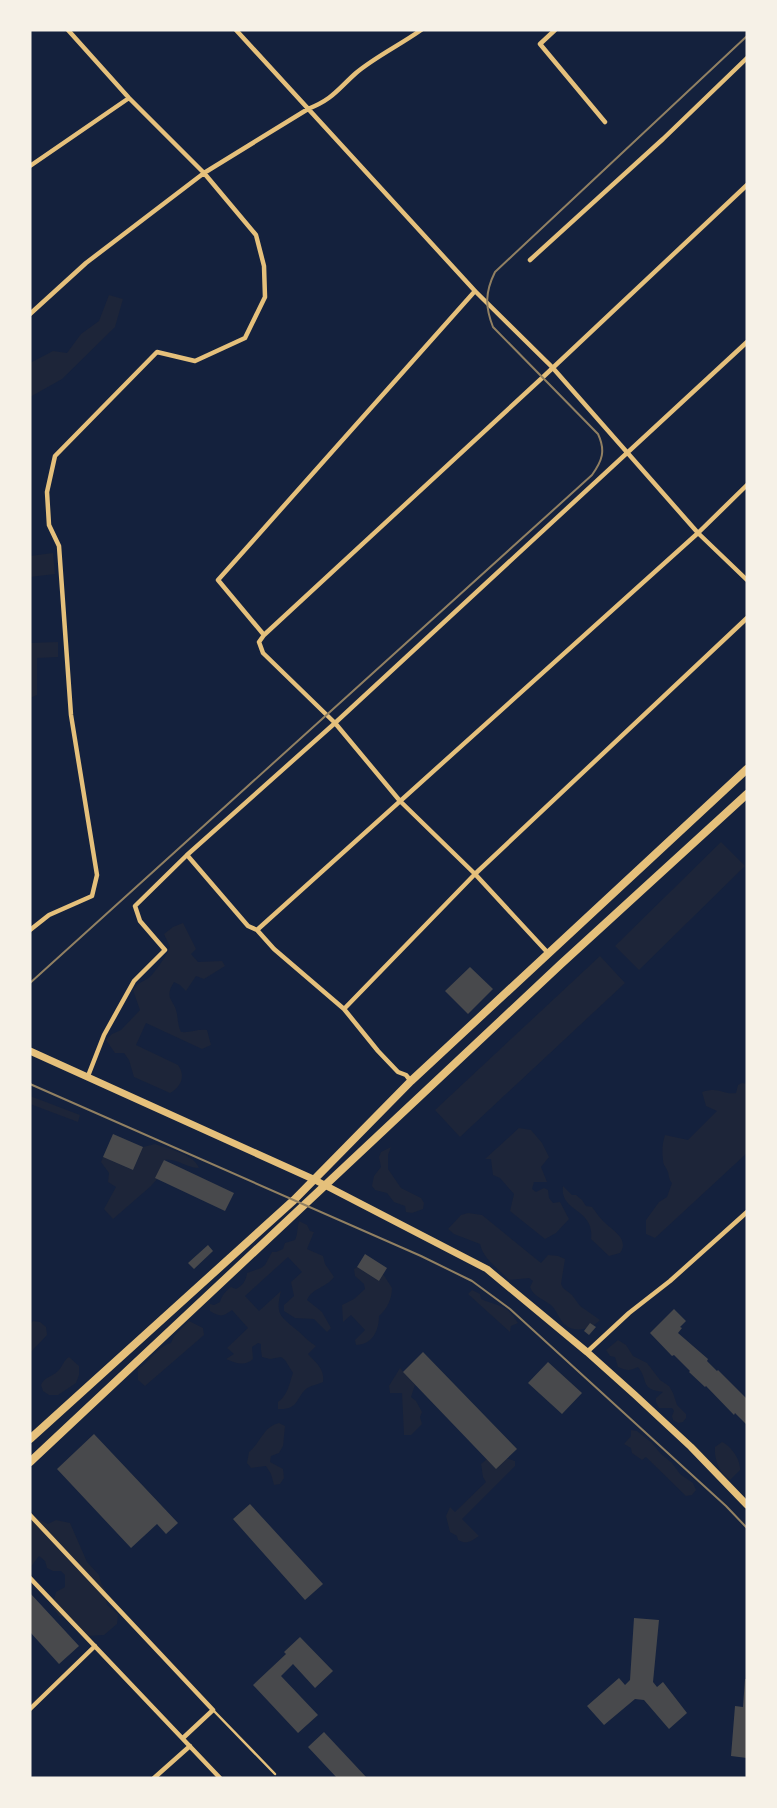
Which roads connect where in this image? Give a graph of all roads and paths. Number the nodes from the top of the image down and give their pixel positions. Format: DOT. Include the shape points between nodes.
graph roads {
  1 [pos="68,30"];
  2 [pos="236,30"];
  3 [pos="421,30"];
  4 [pos="555,30"];
  5 [pos="747,58"];
  6 [pos="129,98"];
  7 [pos="308,109"];
  8 [pos="605,122"];
  9 [pos="30,166"];
  10 [pos="204,173"];
  11 [pos="747,185"];
  12 [pos="530,260"];
  13 [pos="475,291"];
  14 [pos="30,314"];
  15 [pos="747,342"];
  16 [pos="552,367"];
  17 [pos="629,453"];
  18 [pos="747,485"];
  19 [pos="698,534"];
  20 [pos="747,580"];
  21 [pos="747,618"];
  22 [pos="264,635"];
  23 [pos="335,723"];
  24 [pos="747,769"];
  25 [pos="747,794"];
  26 [pos="400,801"];
  27 [pos="187,855"];
  28 [pos="475,874"];
  29 [pos="30,930"];
  30 [pos="257,930"];
  31 [pos="548,953"];
  32 [pos="344,1009"];
  33 [pos="30,1051"];
  34 [pos="87,1077"];
  35 [pos="411,1081"];
  36 [pos="313,1179"];
  37 [pos="325,1185"];
  38 [pos="747,1212"];
  39 [pos="587,1352"];
  40 [pos="30,1439"];
  41 [pos="30,1462"];
  42 [pos="747,1505"];
  43 [pos="30,1515"];
  44 [pos="30,1578"];
  45 [pos="95,1646"];
  46 [pos="30,1709"];
  47 [pos="213,1710"];
  48 [pos="183,1738"];
  49 [pos="190,1746"];
  50 [pos="275,1774"];
  51 [pos="154,1778"];
  52 [pos="220,1778"];
  1 -- 6 [label="street"];
  2 -- 7 [label="street"];
  3 -- 7 [label="street" via="355,74 326,102"];
  4 -- 8 [label="street" via="540,44"];
  5 -- 12 [label="street"];
  6 -- 9 [label="street"];
  6 -- 10 [label="street"];
  7 -- 10 [label="street"];
  7 -- 13 [label="street"];
  10 -- 14 [label="street" via="86,263"];
  10 -- 29 [label="street" via="256,235 265,297 245,338 195,361 157,352 55,456 47,492 49,524 59,546 71,715 97,875 92,896 49,915"];
  11 -- 16 [label="street"];
  13 -- 16 [label="street"];
  13 -- 22 [label="street" via="218,580"];
  15 -- 17 [label="street"];
  16 -- 17 [label="street"];
  16 -- 22 [label="street"];
  17 -- 19 [label="street"];
  17 -- 23 [label="street"];
  18 -- 19 [label="street"];
  19 -- 20 [label="street"];
  19 -- 26 [label="street"];
  21 -- 28 [label="street"];
  22 -- 23 [label="street" via="259,642 263,653"];
  23 -- 26 [label="street"];
  23 -- 27 [label="street"];
  24 -- 31 [label="highway"];
  25 -- 37 [label="highway"];
  26 -- 28 [label="street"];
  26 -- 30 [label="street"];
  27 -- 30 [label="street" via="248,926"];
  27 -- 34 [label="street" via="135,906 139,922 165,950 134,981"];
  28 -- 31 [label="street"];
  28 -- 32 [label="street"];
  30 -- 32 [label="street"];
  31 -- 35 [label="highway"];
  32 -- 35 [label="street" via="378,1051"];
  33 -- 34 [label="main road"];
  34 -- 36 [label="main road"];
  35 -- 36 [label="highway"];
  36 -- 37 [label="main road"];
  36 -- 40 [label="highway"];
  37 -- 39 [label="main road" via="487,1269"];
  37 -- 41 [label="highway"];
  38 -- 39 [label="street"];
  39 -- 42 [label="main road"];
  43 -- 47 [label="street"];
  44 -- 45 [label="street"];
  45 -- 46 [label="street"];
  45 -- 48 [label="street"];
  47 -- 48 [label="street"];
  47 -- 50 [label="lane"];
  48 -- 49 [label="street"];
  49 -- 51 [label="street"];
  49 -- 52 [label="street"];
}
